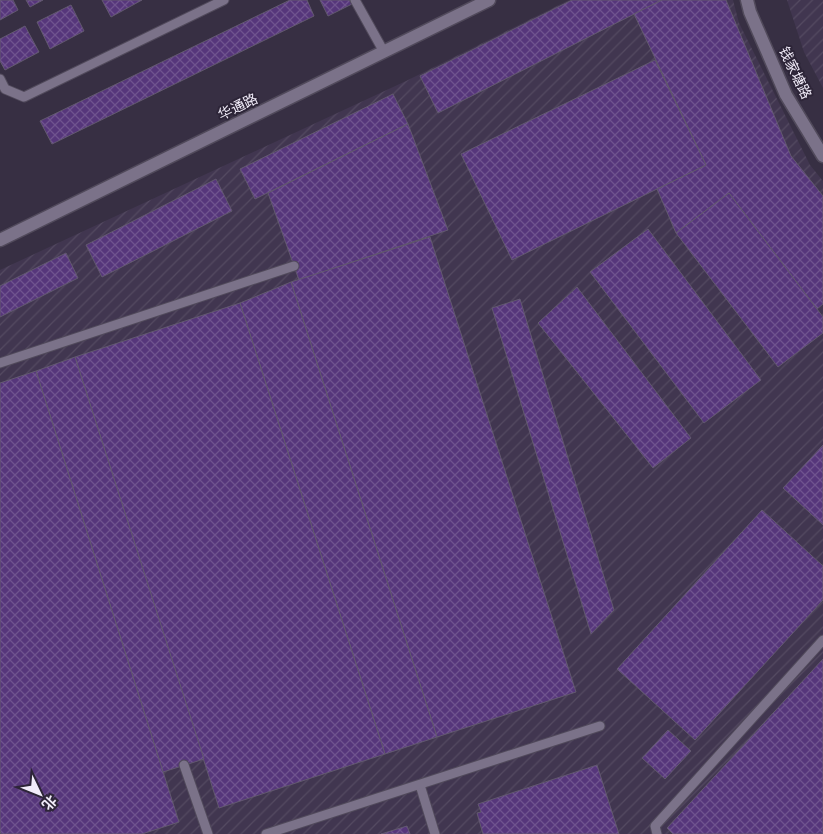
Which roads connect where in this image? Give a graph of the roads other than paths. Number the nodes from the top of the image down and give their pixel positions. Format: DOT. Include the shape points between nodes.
graph roads {
  1 [pos="224,0"];
  2 [pos="355,0"];
  3 [pos="489,0"];
  4 [pos="747,0"];
  5 [pos="384,52"];
  6 [pos="0,79"];
  7 [pos="823,156"];
  8 [pos="0,240"];
  9 [pos="294,266"];
  10 [pos="0,363"];
  11 [pos="823,640"];
  12 [pos="600,726"];
  13 [pos="184,765"];
  14 [pos="420,784"];
  15 [pos="208,834"];
  16 [pos="266,834"];
  17 [pos="435,834"];
  18 [pos="657,834"];
  1 -- 6 [label="lane" via="24,97 5,88"];
  2 -- 5 [label="lane"];
  3 -- 5 [label="street, 华通路"];
  4 -- 7 [label="street, 钱家塘路" via="786,95"];
  5 -- 8 [label="street, 华通路"];
  9 -- 10 [label="lane"];
  11 -- 18 [label="lane" via="655,826"];
  12 -- 14 [label="lane"];
  13 -- 15 [label="lane"];
  14 -- 16 [label="lane"];
  14 -- 17 [label="lane"];
}
